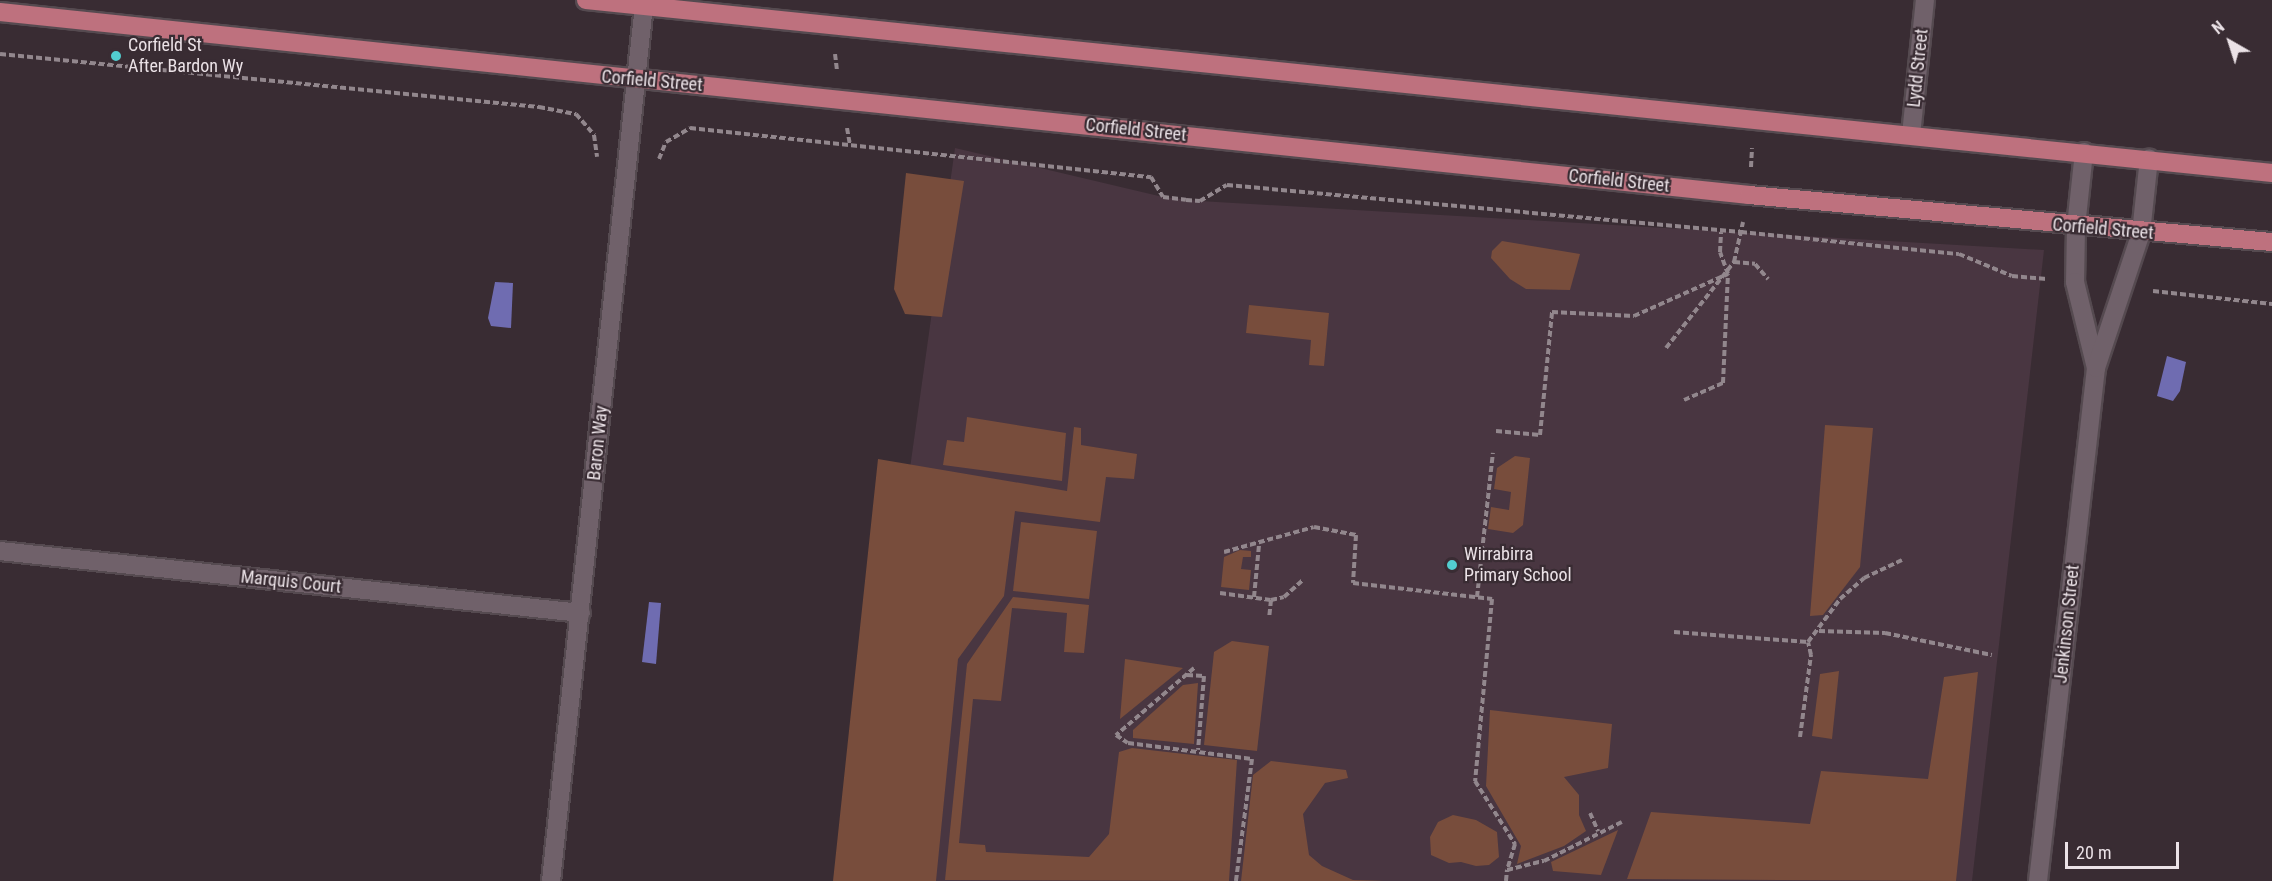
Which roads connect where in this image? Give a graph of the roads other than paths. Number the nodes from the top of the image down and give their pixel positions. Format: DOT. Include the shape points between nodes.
graph roads {
  1 [pos="586,0"];
  2 [pos="1925,0"];
  3 [pos="644,5"];
  4 [pos="0,12"];
  5 [pos="636,81"];
  6 [pos="1911,135"];
  7 [pos="2084,152"];
  8 [pos="2149,158"];
  9 [pos="2272,173"];
  10 [pos="2076,227"];
  11 [pos="2141,233"];
  12 [pos="2272,242"];
  13 [pos="2096,368"];
  14 [pos="0,551"];
  15 [pos="581,613"];
  16 [pos="552,881"];
  17 [pos="2038,881"];
  1 -- 3 [label="main road"];
  2 -- 6 [label="street, Lydd Street"];
  3 -- 5 [label="street, Baron Way"];
  3 -- 6 [label="main road"];
  4 -- 5 [label="main road, Corfield Street"];
  5 -- 10 [label="main road, Corfield Street" via="737,87"];
  5 -- 15 [label="street, Baron Way"];
  6 -- 7 [label="main road"];
  7 -- 8 [label="main road"];
  7 -- 10 [label="street, Jenkinson Street"];
  8 -- 9 [label="main road"];
  8 -- 11 [label="street, Jenkinson Street"];
  10 -- 11 [label="main road, Corfield Street"];
  10 -- 13 [label="street, Jenkinson Street" via="2075,282"];
  11 -- 12 [label="main road, Corfield Street"];
  11 -- 13 [label="street, Jenkinson Street"];
  13 -- 17 [label="street, Jenkinson Street"];
  14 -- 15 [label="street, Marquis Court"];
  15 -- 16 [label="street, Baron Way"];
}
